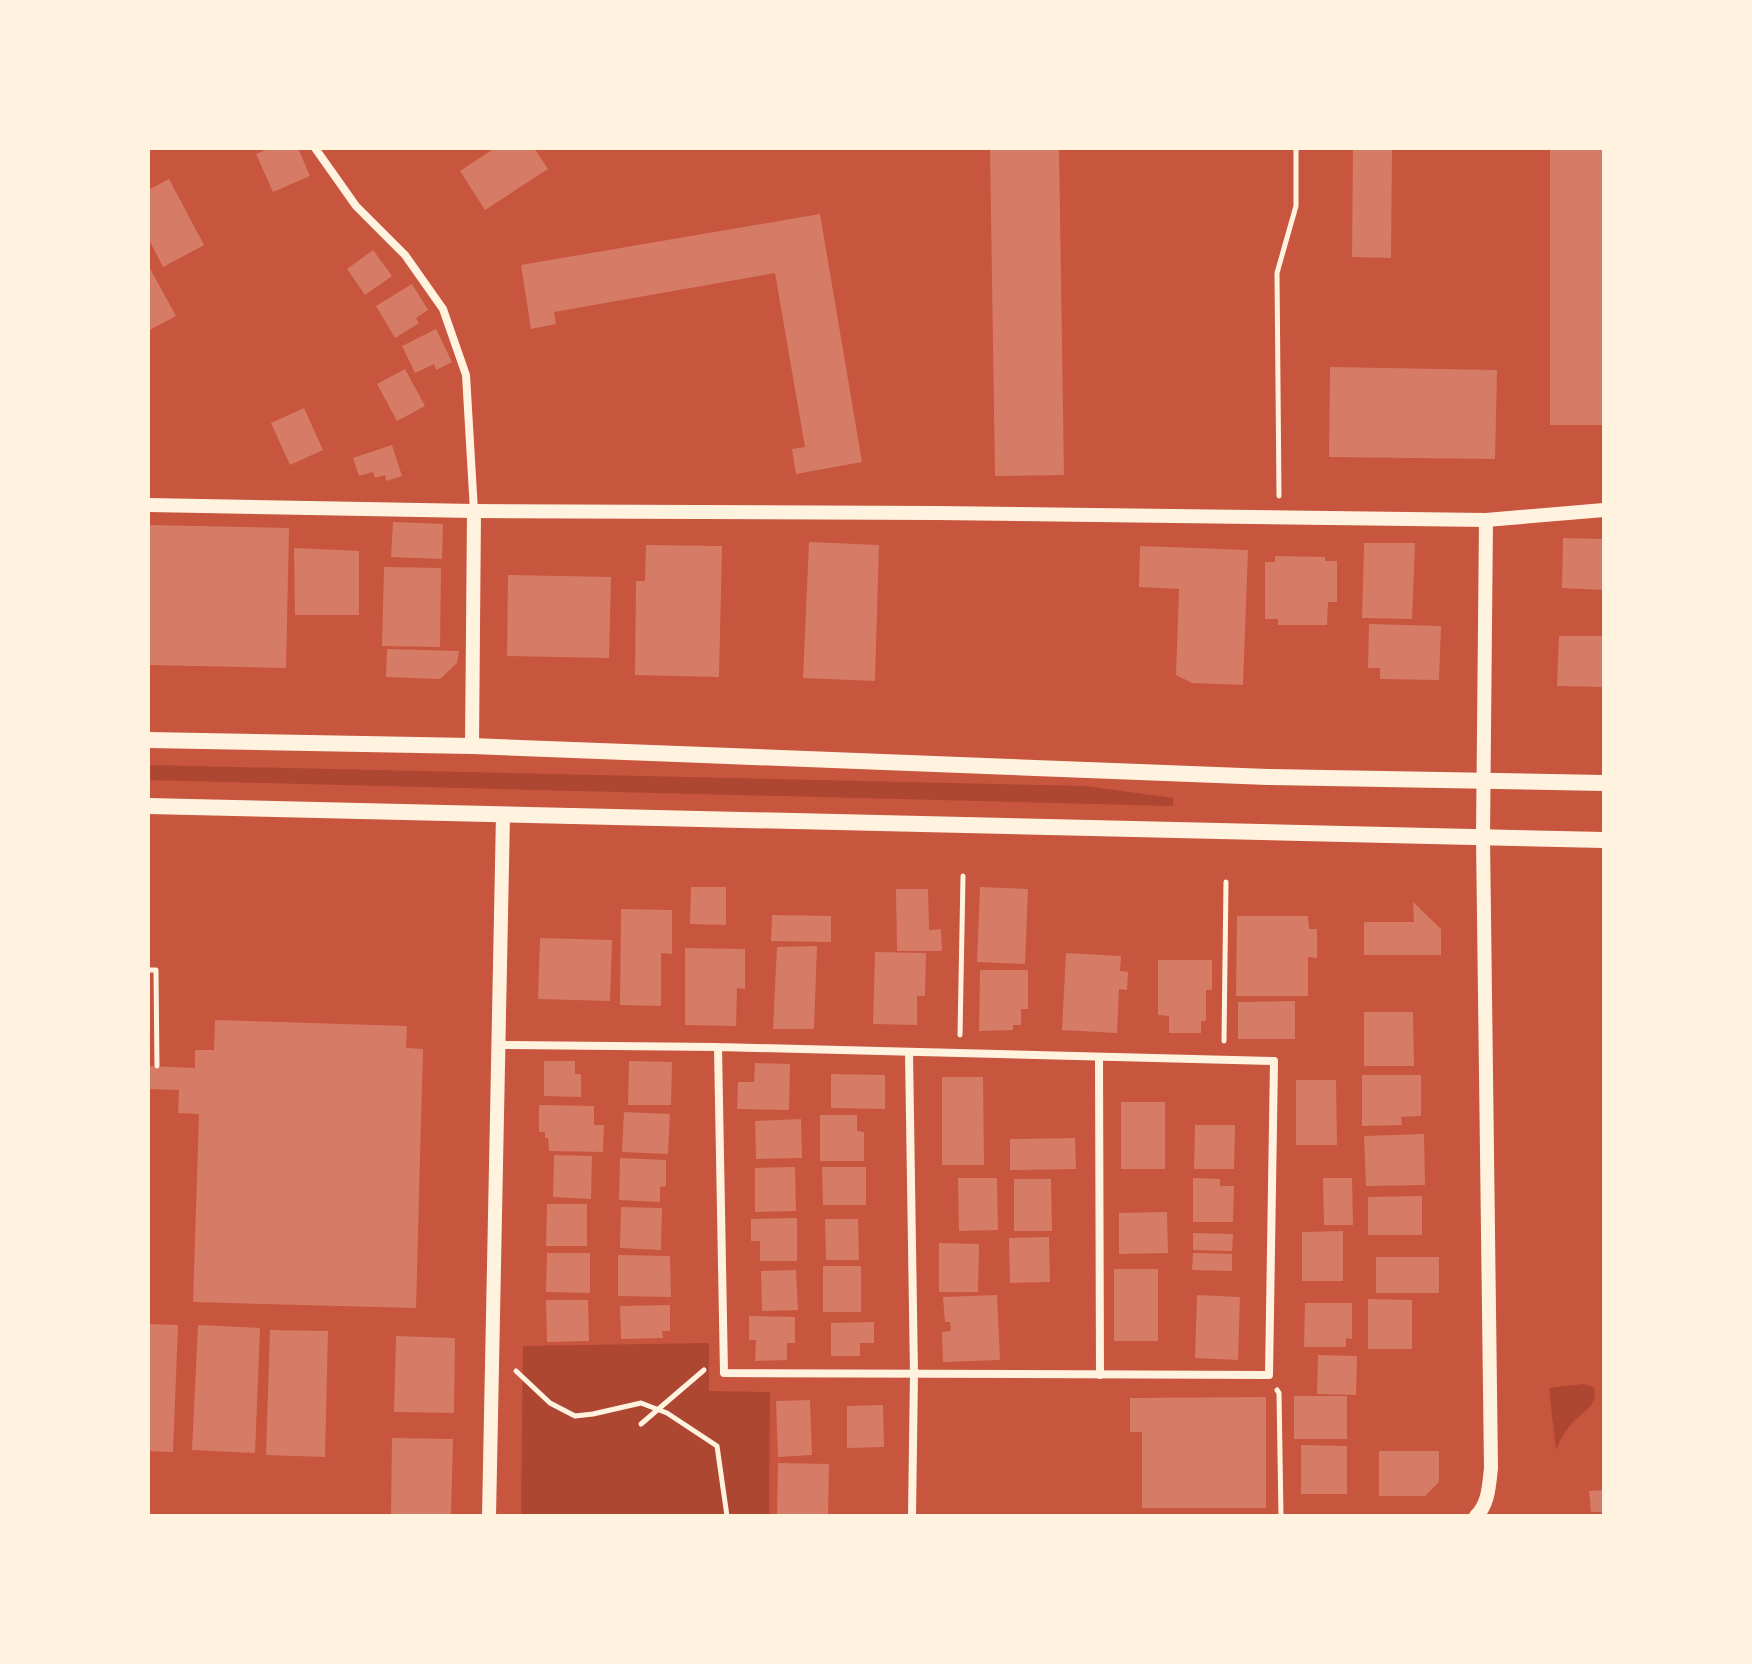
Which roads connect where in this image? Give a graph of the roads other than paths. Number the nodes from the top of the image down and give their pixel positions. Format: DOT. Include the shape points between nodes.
graph roads {
  1 [pos="315,148"];
  2 [pos="148,505"];
  3 [pos="1604,510"];
  4 [pos="474,511"];
  5 [pos="1486,520"];
  6 [pos="148,740"];
  7 [pos="472,746"];
  8 [pos="1484,781"];
  9 [pos="1604,783"];
  10 [pos="148,806"];
  11 [pos="503,815"];
  12 [pos="1483,837"];
  13 [pos="1604,840"];
  14 [pos="498,1045"];
  15 [pos="718,1047"];
  16 [pos="909,1053"];
  17 [pos="1099,1057"];
  18 [pos="914,1374"];
  19 [pos="1100,1375"];
  20 [pos="489,1516"];
  21 [pos="912,1516"];
  22 [pos="1476,1516"];
  1 -- 4 [label="street" via="356,206 405,255 443,309 466,375"];
  2 -- 4 [label="street"];
  3 -- 5 [label="street"];
  4 -- 5 [label="street"];
  4 -- 7 [label="street"];
  5 -- 8 [label="street"];
  6 -- 7 [label="main road"];
  7 -- 8 [label="main road"];
  8 -- 9 [label="main road"];
  8 -- 12 [label="street"];
  10 -- 11 [label="main road"];
  11 -- 12 [label="main road"];
  11 -- 14 [label="street"];
  12 -- 13 [label="main road"];
  12 -- 22 [label="street" via="1491,1468 1488,1494"];
  14 -- 15 [label="street"];
  14 -- 20 [label="street"];
  15 -- 16 [label="street"];
  15 -- 18 [label="street" via="724,1373"];
  16 -- 17 [label="street"];
  16 -- 18 [label="street"];
  17 -- 19 [label="street"];
  17 -- 19 [label="street" via="1274,1061 1269,1375"];
  18 -- 19 [label="street"];
  18 -- 21 [label="street"];
}
